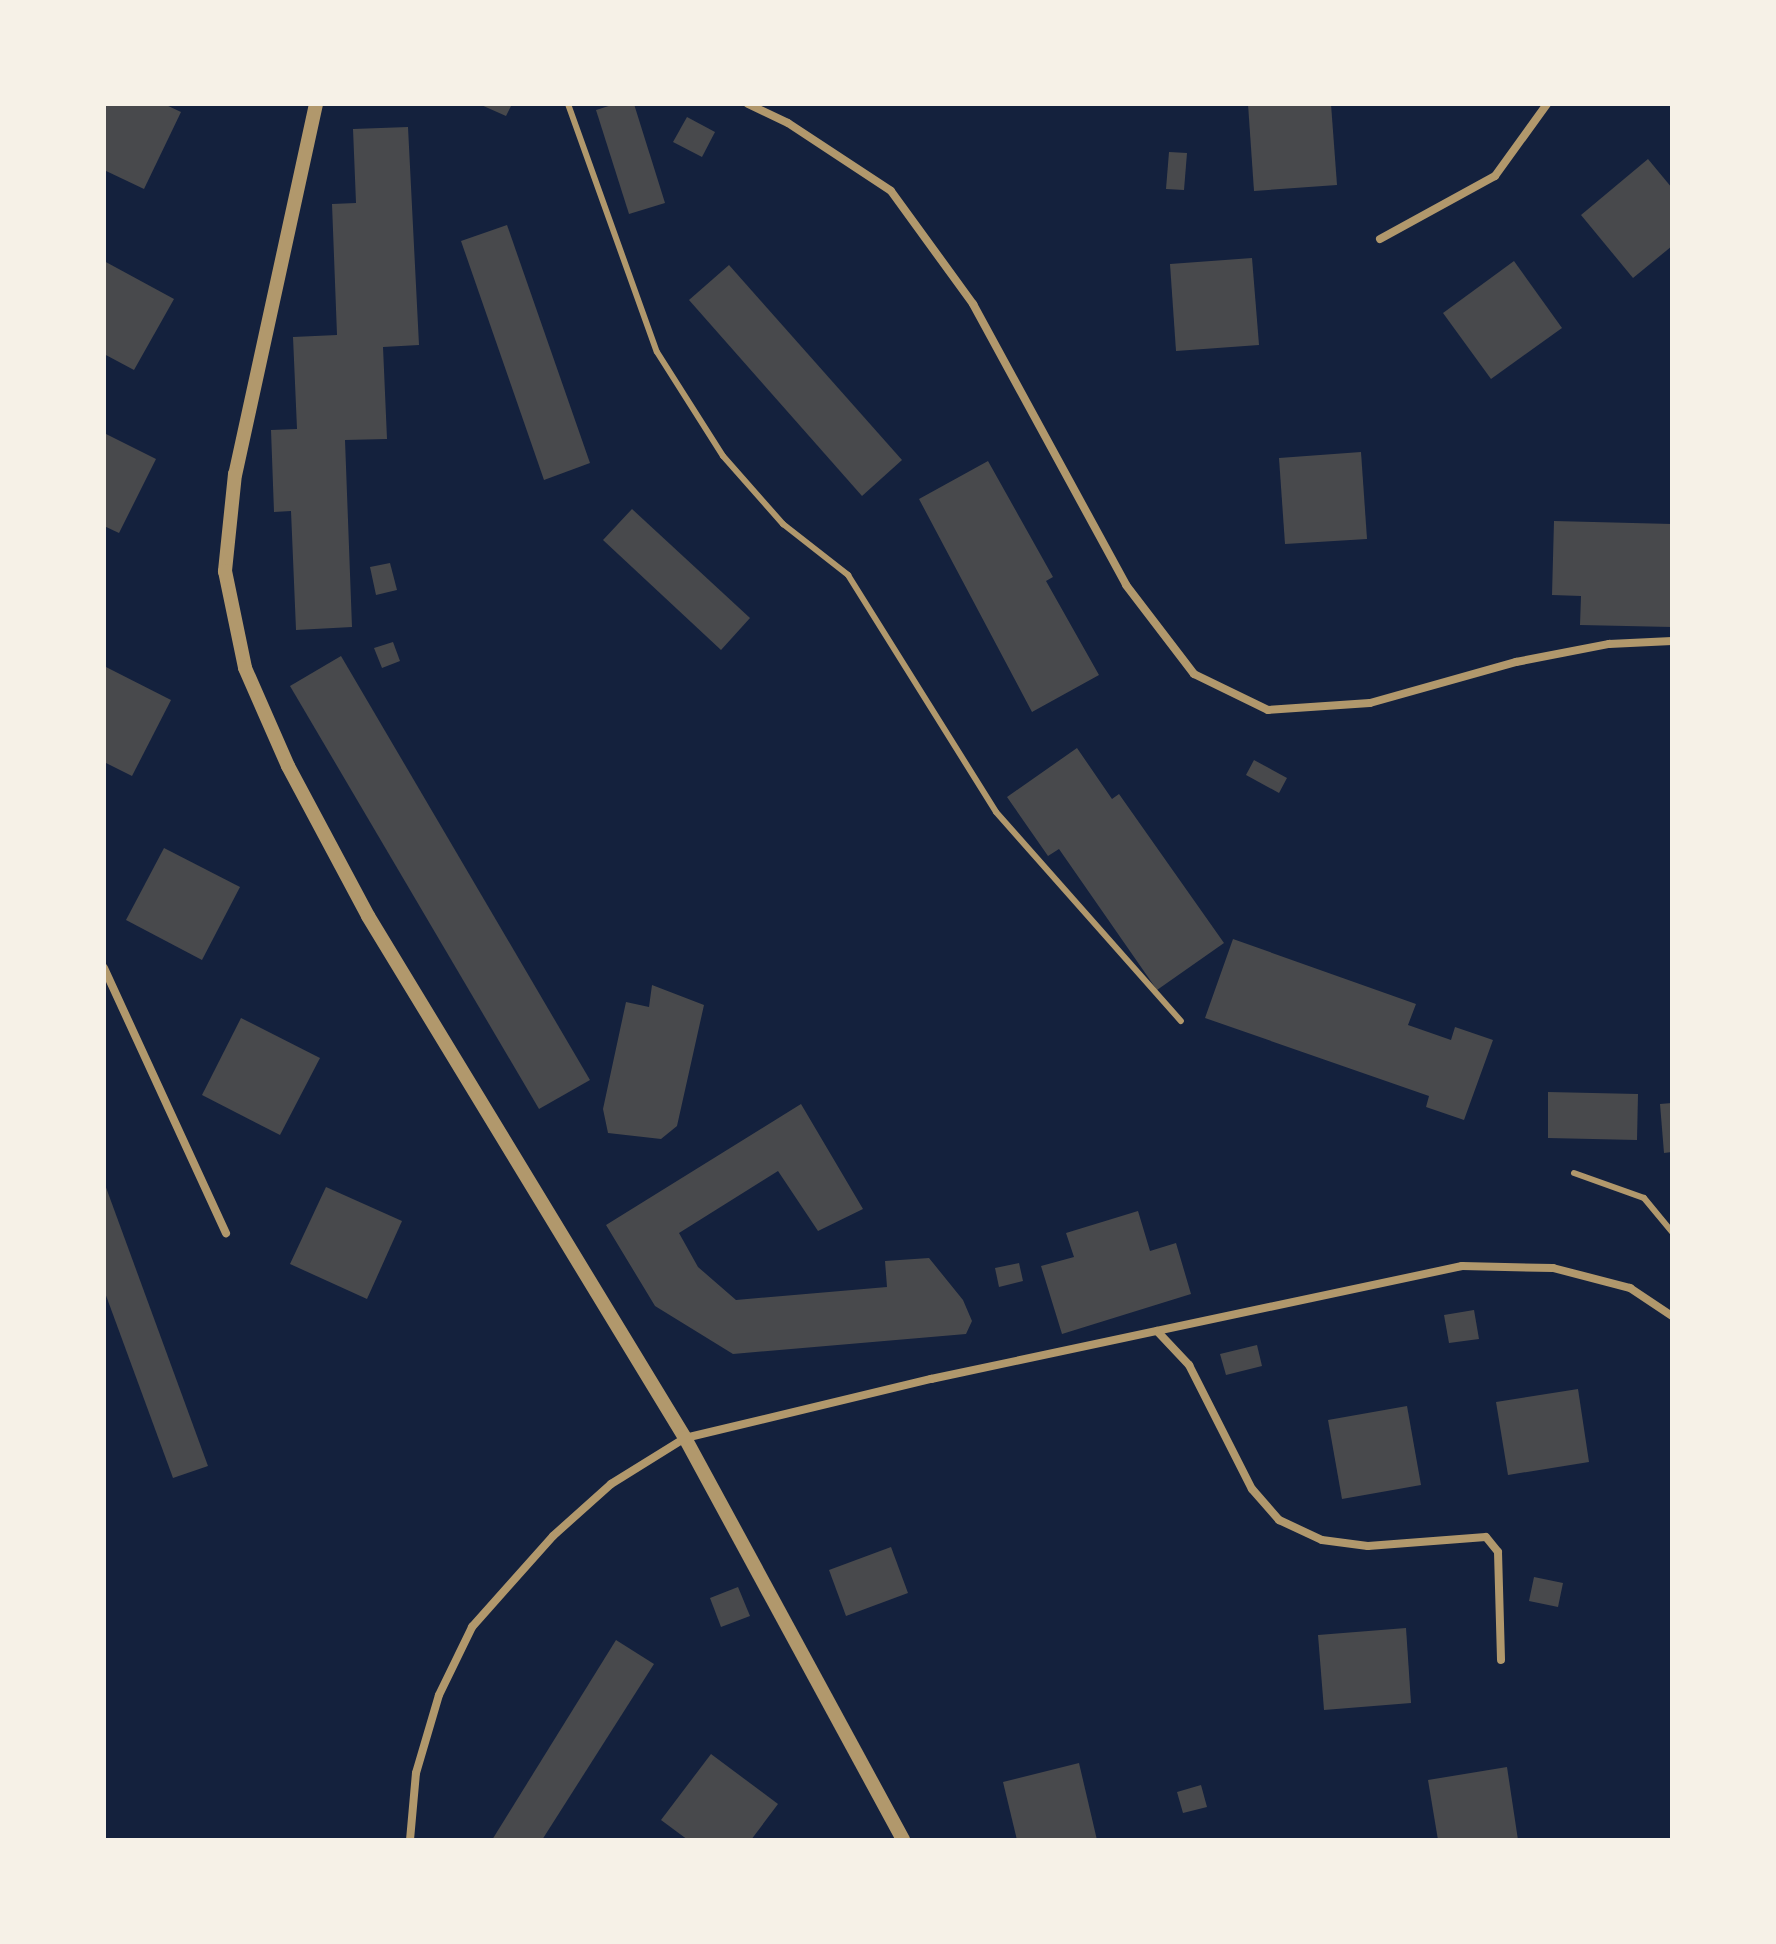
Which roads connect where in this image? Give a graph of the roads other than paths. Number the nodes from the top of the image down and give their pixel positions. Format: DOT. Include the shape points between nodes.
graph roads {
  1 [pos="316,104"];
  2 [pos="568,104"];
  3 [pos="748,104"];
  4 [pos="1547,104"];
  5 [pos="1380,239"];
  6 [pos="1672,641"];
  7 [pos="104,968"];
  8 [pos="1181,1021"];
  9 [pos="1574,1173"];
  10 [pos="1672,1232"];
  11 [pos="226,1233"];
  12 [pos="1672,1316"];
  13 [pos="1157,1331"];
  14 [pos="685,1438"];
  15 [pos="1501,1660"];
  16 [pos="410,1840"];
  17 [pos="903,1840"];
  1 -- 14 [label="street" via="235,474 225,571 245,668 288,766 368,916"];
  2 -- 8 [label="lane" via="657,352 723,456 783,524 848,575 996,812"];
  3 -- 6 [label="street" via="788,123 891,191 973,304 1126,585 1194,674 1268,710 1370,703 1516,662 1609,644"];
  4 -- 5 [label="street" via="1495,176"];
  7 -- 11 [label="street"];
  9 -- 10 [label="lane" via="1644,1198"];
  12 -- 13 [label="street" via="1630,1288 1553,1268 1462,1266"];
  13 -- 14 [label="street"];
  13 -- 15 [label="street" via="1189,1365 1252,1489 1279,1520 1322,1540 1368,1546 1486,1537 1498,1552"];
  14 -- 16 [label="street" via="611,1484 553,1536 472,1627 439,1695 416,1773"];
  14 -- 17 [label="street"];
}
